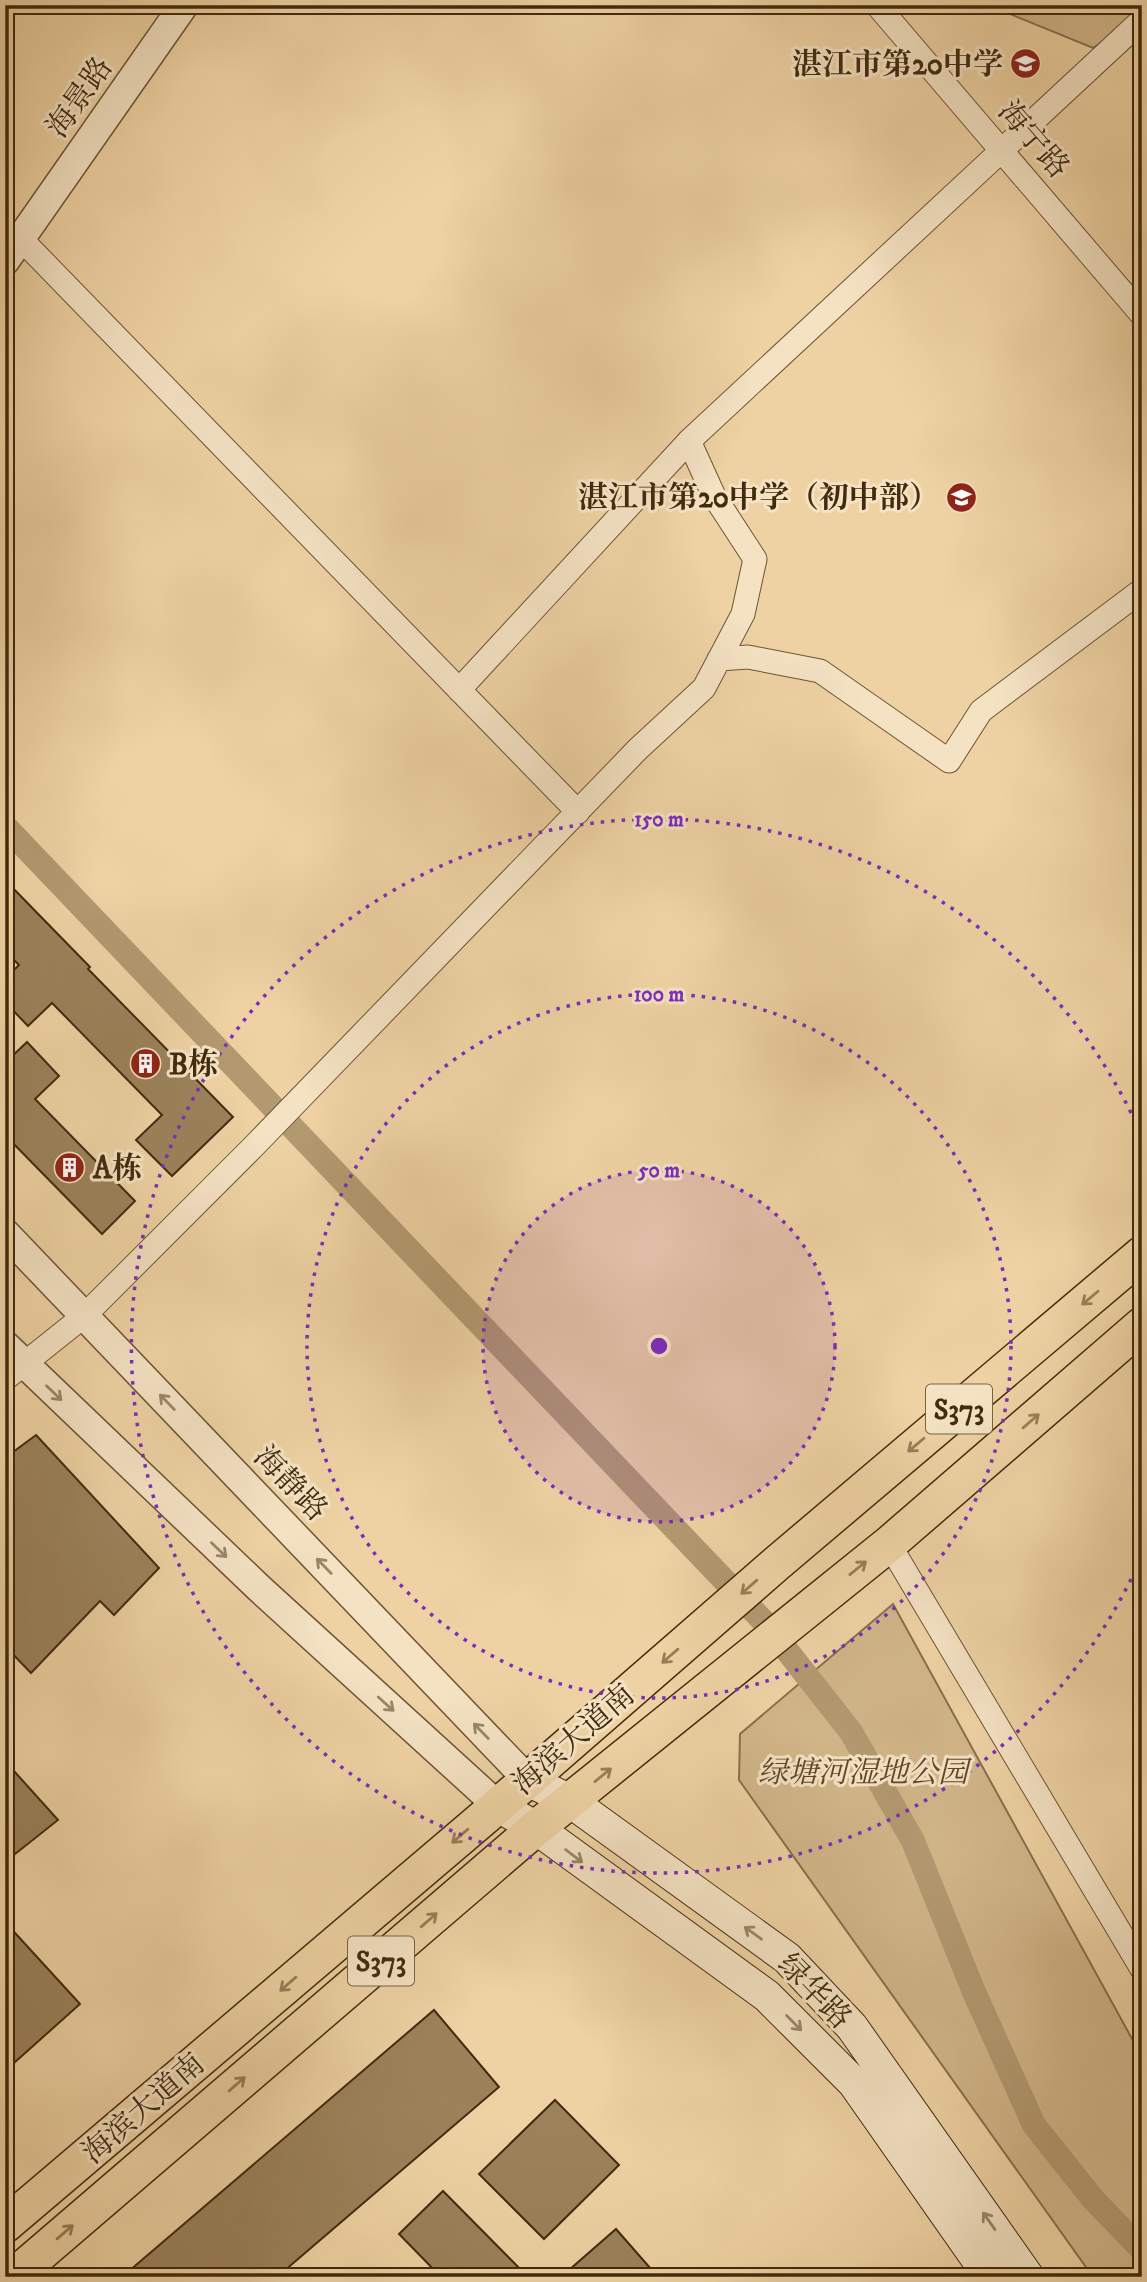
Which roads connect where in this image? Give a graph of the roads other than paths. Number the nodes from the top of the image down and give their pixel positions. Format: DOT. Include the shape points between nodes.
graph roads {
  1 [pos="184,5"];
  2 [pos="877,5"];
  3 [pos="1142,20"];
  4 [pos="1002,150"];
  5 [pos="13,250"];
  6 [pos="1142,315"];
  7 [pos="689,441"];
  8 [pos="1142,590"];
  9 [pos="719,659"];
  10 [pos="459,690"];
  11 [pos="578,812"];
  12 [pos="5,1233"];
  13 [pos="1142,1254"];
  14 [pos="84,1316"];
  15 [pos="1142,1325"];
  16 [pos="11,1363"];
  17 [pos="889,1544"];
  18 [pos="528,1780"];
  19 [pos="570,1801"];
  20 [pos="497,1805"];
  21 [pos="536,1828"];
  22 [pos="1142,1969"];
  23 [pos="5,2225"];
  24 [pos="13,2277"];
  25 [pos="990,2277"];
  26 [pos="1028,2277"];
  1 -- 5 [label="street, 海景路"];
  2 -- 4 [label="street, 海宁路"];
  3 -- 4 [label="street"];
  4 -- 6 [label="street, 海宁路"];
  4 -- 7 [label="street"];
  5 -- 10 [label="street"];
  7 -- 9 [label="street" via="714,496 755,559 743,614"];
  7 -- 10 [label="street"];
  8 -- 9 [label="street" via="981,711 949,761 820,671 748,657"];
  9 -- 11 [label="street" via="704,688 638,748"];
  10 -- 11 [label="street"];
  11 -- 14 [label="street"];
  12 -- 14 [label="street, 海静路"];
  13 -- 18 [label="main road, 海滨大道南 / S373, one-way"];
  14 -- 16 [label="street"];
  18 -- 14 [label="street, 海静路, one-way"];
  17 -- 15 [label="main road, 海滨大道南 / S373, one-way"];
  16 -- 20 [label="street, one-way"];
  19 -- 17 [label="main road, 海滨大道南 / S373, one-way"];
  17 -- 22 [label="street"];
  18 -- 19 [label="main road, 绿华路"];
  18 -- 20 [label="main road, 海滨大道南 / S373"];
  19 -- 21 [label="main road, 海滨大道南 / S373"];
  26 -- 19 [label="main road, 绿华路, one-way" via="852,2027 787,1958"];
  20 -- 21 [label="main road, 绿华路"];
  20 -- 23 [label="main road, 海滨大道南 / S373, one-way"];
  24 -- 21 [label="main road, 海滨大道南 / S373, one-way"];
  21 -- 25 [label="main road, 绿华路, one-way" via="767,1996 854,2083"];
}
